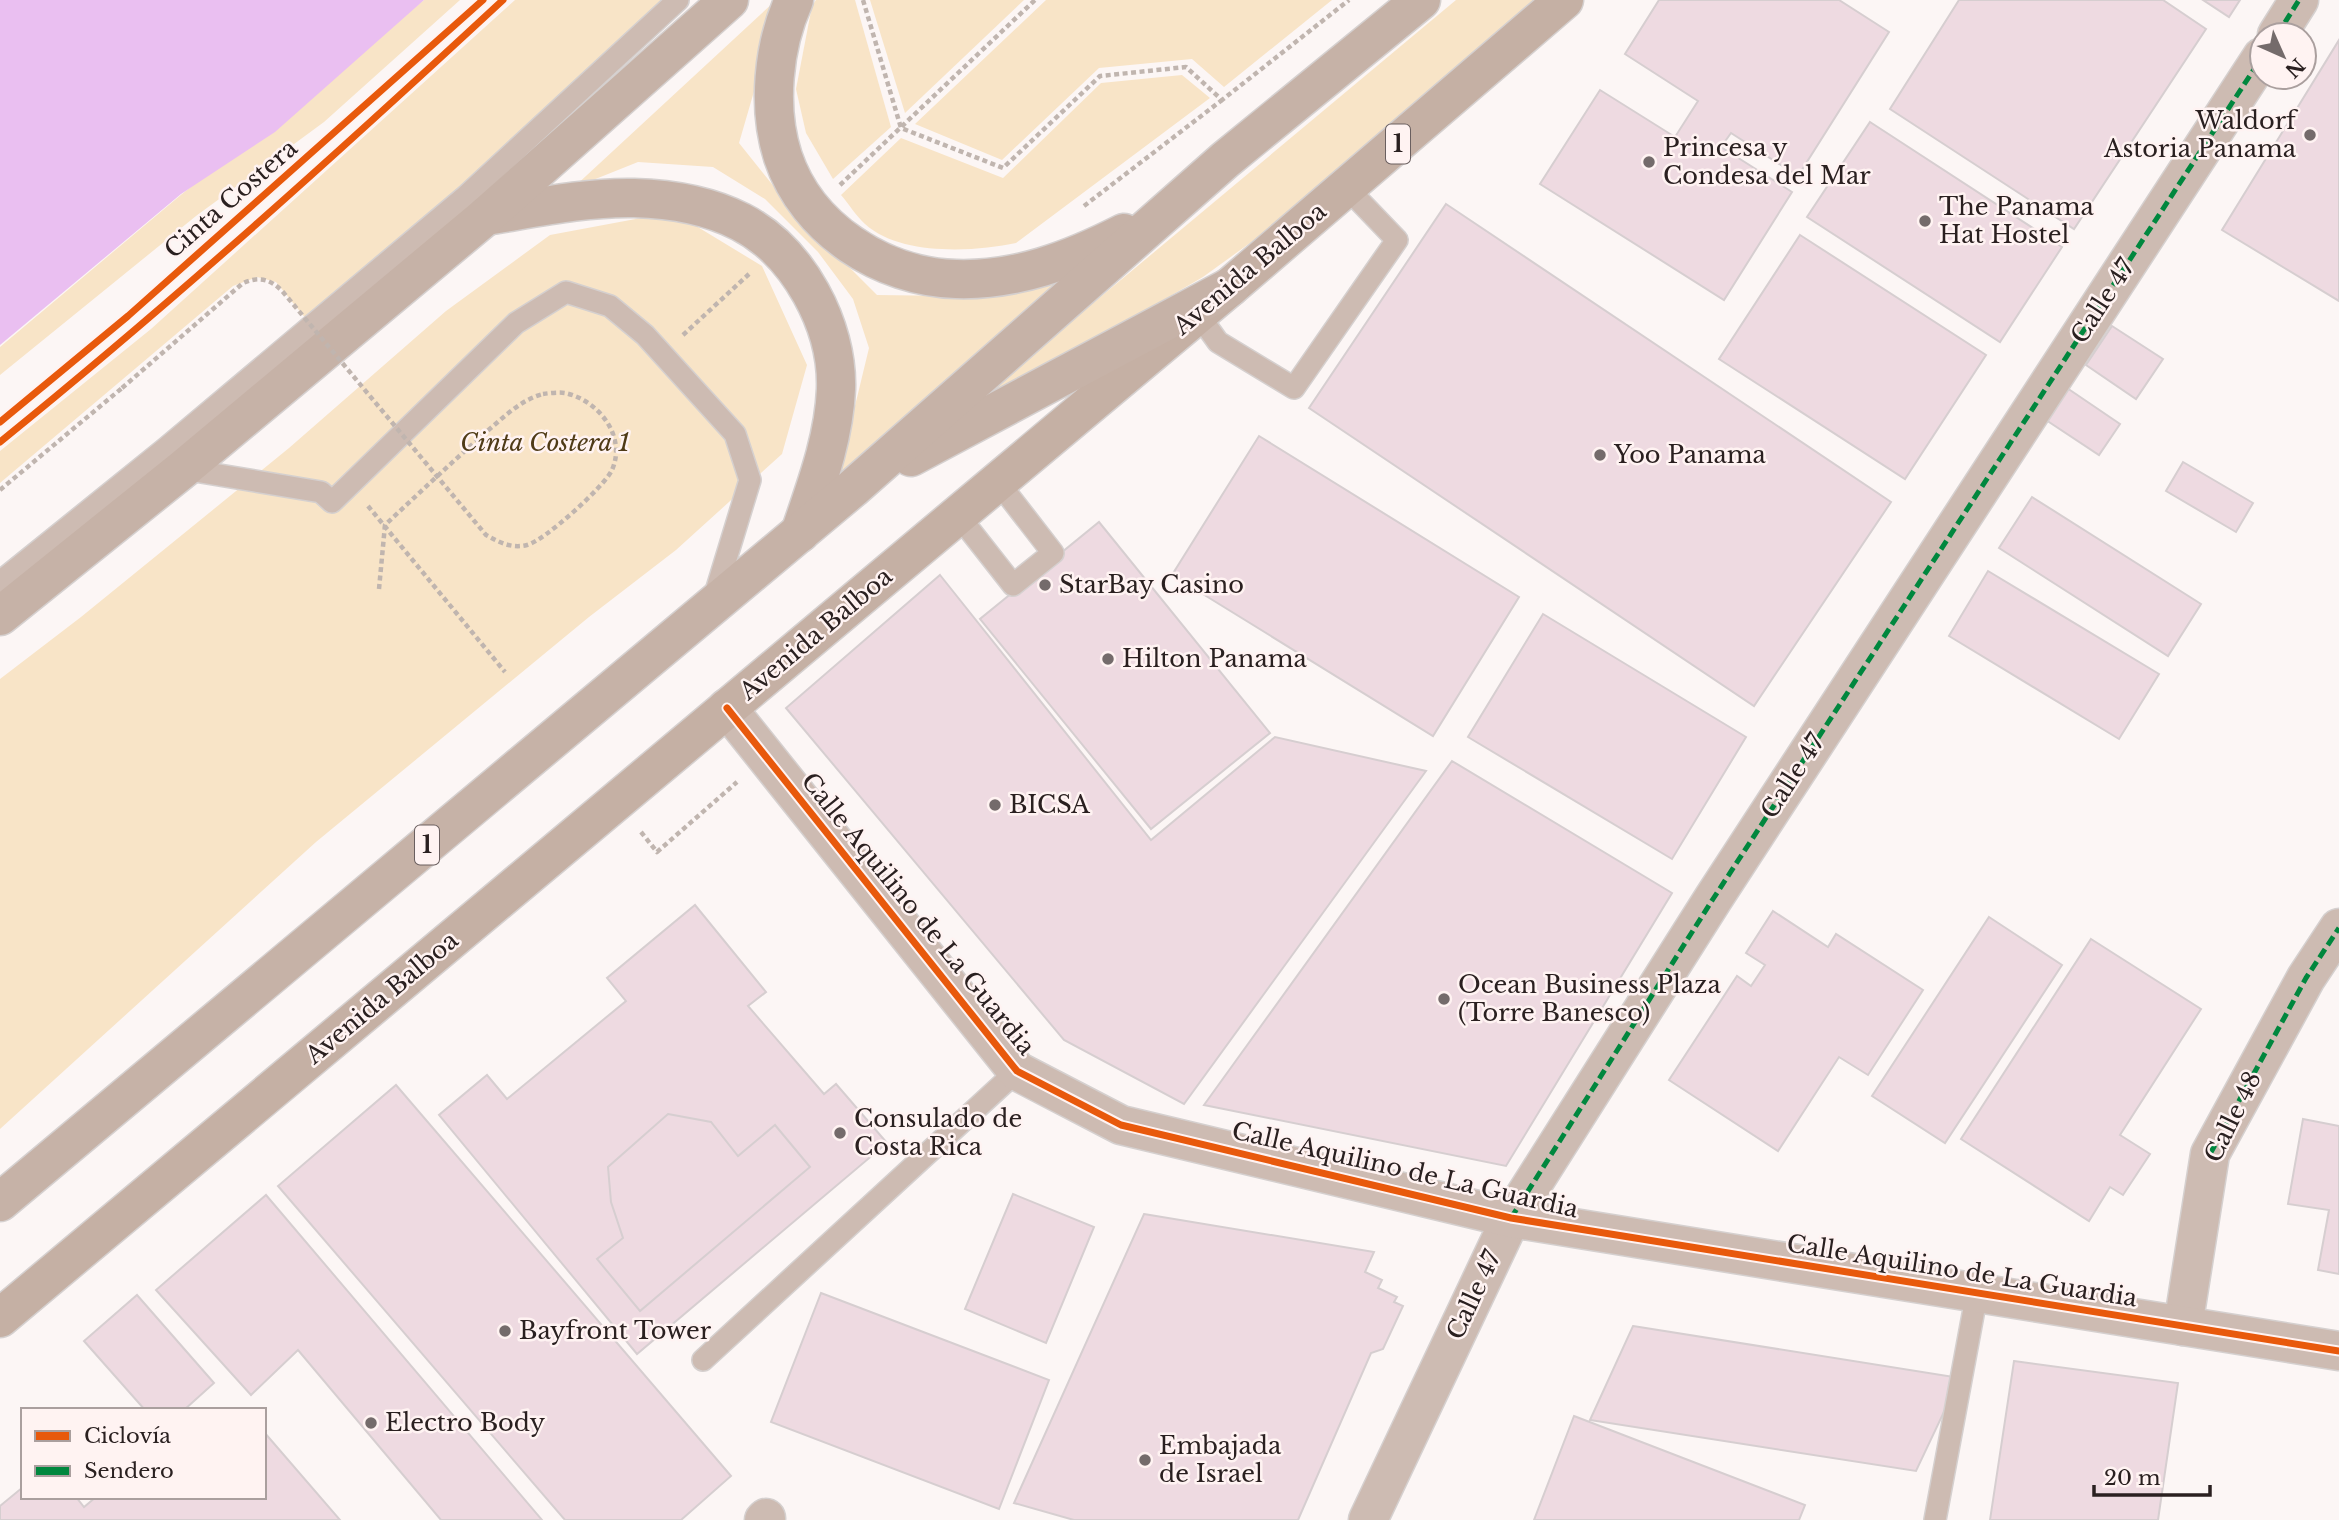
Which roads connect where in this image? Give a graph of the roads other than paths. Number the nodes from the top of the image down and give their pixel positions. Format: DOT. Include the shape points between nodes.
graph roads {
  1 [pos="678,0"];
  2 [pos="729,0"];
  3 [pos="794,0"];
  4 [pos="1421,0"];
  5 [pos="1564,0"];
  6 [pos="2300,0"];
  7 [pos="2286,21"];
  8 [pos="2248,78"];
  9 [pos="1225,160"];
  10 [pos="1347,188"];
  11 [pos="486,216"];
  12 [pos="1230,287"];
  13 [pos="1198,314"];
  14 [pos="183,469"];
  15 [pos="998,482"];
  16 [pos="853,488"];
  17 [pos="958,515"];
  18 [pos="800,533"];
  19 [pos="0,582"];
  20 [pos="711,607"];
  21 [pos="0,616"];
  22 [pos="727,708"];
  23 [pos="2339,928"];
  24 [pos="1017,1072"];
  25 [pos="0,1202"];
  26 [pos="1511,1218"];
  27 [pos="1977,1293"];
  28 [pos="0,1318"];
  29 [pos="2183,1326"];
  30 [pos="2339,1351"];
  31 [pos="703,1360"];
  32 [pos="1937,1510"];
  33 [pos="1368,1520"];
  34 [pos="1926,1520"];
  1 -- 19 [label="lane" via="466,196"];
  2 -- 11 [label="highway"];
  3 -- 9 [label="highway" via="775,75 784,159 814,210 851,246 900,269 954,279 1007,276 1068,258 1131,229"];
  4 -- 9 [label="highway"];
  5 -- 10 [label="main road, Avenida Balboa / 1"];
  6 -- 7 [label="street"];
  8 -- 26 [label="street, Calle 47" via="1720,888"];
  9 -- 16 [label="highway"];
  10 -- 12 [label="main road, Avenida Balboa / 1"];
  10 -- 13 [label="lane" via="1397,240 1294,388 1218,342"];
  11 -- 14 [label="highway"];
  11 -- 18 [label="highway" via="602,200 667,200 698,205 744,223 776,249 823,315 835,367 833,420 825,460"];
  12 -- 13 [label="main road, Avenida Balboa"];
  12 -- 16 [label="highway"];
  13 -- 15 [label="main road, Avenida Balboa"];
  14 -- 20 [label="lane" via="321,492 332,502 516,323 566,292 610,306 645,335 735,434 750,480"];
  14 -- 21 [label="highway"];
  15 -- 17 [label="main road, Avenida Balboa"];
  15 -- 17 [label="lane" via="1054,553 1013,585"];
  16 -- 18 [label="highway, 1"];
  17 -- 22 [label="main road, Avenida Balboa"];
  18 -- 20 [label="highway, 1"];
  20 -- 25 [label="highway, 1"];
  22 -- 24 [label="street, Calle Aquilino de La Guardia"];
  22 -- 28 [label="main road, Avenida Balboa"];
  23 -- 29 [label="street, Calle 48" via="2306,978 2210,1154"];
  24 -- 26 [label="street, Calle Aquilino de La Guardia" via="1121,1125"];
  24 -- 31 [label="lane"];
  26 -- 27 [label="street, Calle Aquilino de La Guardia"];
  26 -- 33 [label="street, Calle 47"];
  27 -- 29 [label="street, Calle Aquilino de La Guardia"];
  27 -- 32 [label="lane"];
  29 -- 30 [label="street, Calle Aquilino de La Guardia"];
  32 -- 34 [label="lane"];
}
